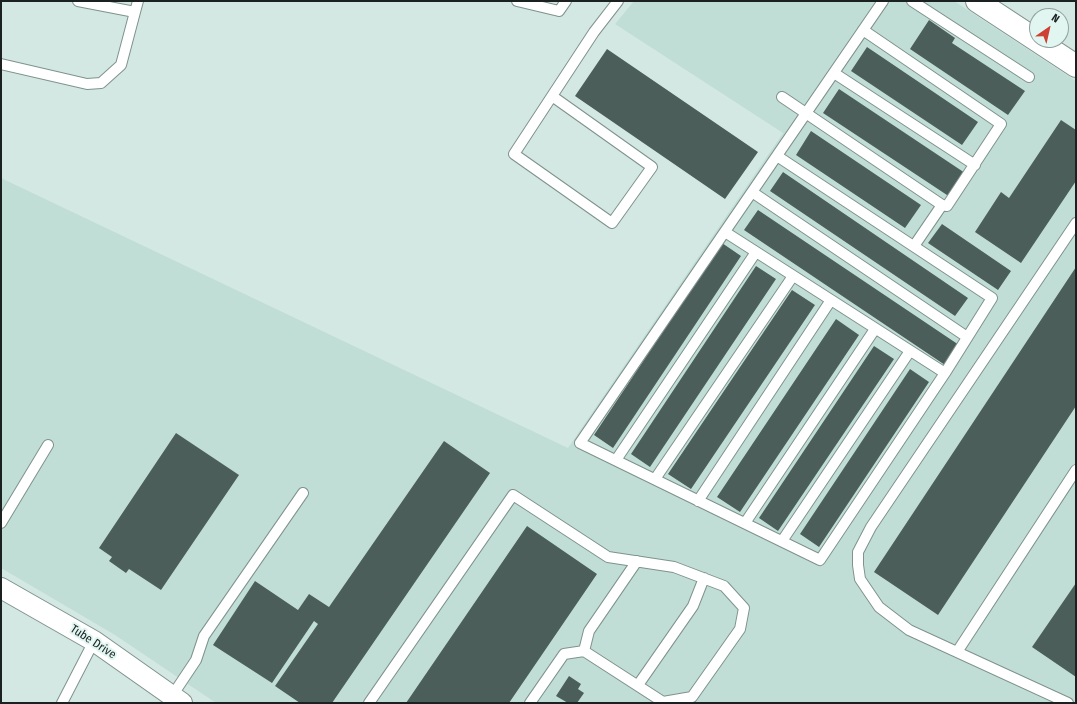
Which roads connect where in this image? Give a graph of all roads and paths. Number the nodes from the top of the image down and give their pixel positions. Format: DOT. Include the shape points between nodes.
graph roads {
  1 [pos="78,1"];
  2 [pos="138,1"];
  3 [pos="517,1"];
  4 [pos="566,1"];
  5 [pos="618,1"];
  6 [pos="883,1"];
  7 [pos="912,1"];
  8 [pos="978,1"];
  9 [pos="136,12"];
  10 [pos="863,30"];
  11 [pos="1,64"];
  12 [pos="1076,66"];
  13 [pos="834,73"];
  14 [pos="1029,78"];
  15 [pos="552,96"];
  16 [pos="782,97"];
  17 [pos="806,113"];
  18 [pos="777,156"];
  19 [pos="975,165"];
  20 [pos="752,192"];
  21 [pos="942,206"];
  22 [pos="1076,223"];
  23 [pos="725,232"];
  24 [pos="914,246"];
  25 [pos="756,252"];
  26 [pos="793,276"];
  27 [pos="831,300"];
  28 [pos="874,328"];
  29 [pos="967,337"];
  30 [pos="910,352"];
  31 [pos="944,373"];
  32 [pos="48,445"];
  33 [pos="616,460"];
  34 [pos="1076,470"];
  35 [pos="655,480"];
  36 [pos="303,492"];
  37 [pos="698,501"];
  38 [pos="1,523"];
  39 [pos="745,523"];
  40 [pos="782,541"];
  41 [pos="637,561"];
  42 [pos="704,578"];
  43 [pos="1,588"];
  44 [pos="94,641"];
  45 [pos="584,651"];
  46 [pos="957,652"];
  47 [pos="638,685"];
  48 [pos="177,700"];
  49 [pos="62,703"];
  50 [pos="369,703"];
  51 [pos="530,703"];
  52 [pos="1068,703"];
  1 -- 9 [label="lane"];
  2 -- 9 [label="lane"];
  3 -- 4 [label="lane" via="559,11"];
  5 -- 15 [label="lane" via="594,32"];
  6 -- 10 [label="lane"];
  7 -- 14 [label="lane"];
  8 -- 12 [label="street"];
  9 -- 11 [label="lane" via="121,65 101,83 87,84"];
  10 -- 13 [label="lane"];
  10 -- 19 [label="lane" via="1001,124"];
  13 -- 17 [label="lane"];
  13 -- 19 [label="lane"];
  15 -- 15 [label="lane" via="514,154 612,223 652,167"];
  16 -- 17 [label="lane"];
  17 -- 18 [label="lane"];
  17 -- 21 [label="lane"];
  18 -- 20 [label="lane"];
  18 -- 24 [label="lane"];
  19 -- 21 [label="lane" via="947,206"];
  20 -- 23 [label="lane"];
  20 -- 29 [label="lane"];
  21 -- 24 [label="lane"];
  22 -- 46 [label="lane" via="871,527 858,552 860,579 879,607 909,630"];
  23 -- 25 [label="lane"];
  23 -- 33 [label="lane" via="580,443"];
  24 -- 29 [label="lane" via="992,298"];
  25 -- 26 [label="lane"];
  25 -- 33 [label="lane"];
  26 -- 27 [label="lane"];
  26 -- 35 [label="lane"];
  27 -- 28 [label="lane"];
  27 -- 37 [label="lane"];
  28 -- 30 [label="lane"];
  28 -- 39 [label="lane"];
  29 -- 31 [label="lane"];
  30 -- 31 [label="lane"];
  30 -- 40 [label="lane"];
  31 -- 40 [label="lane" via="820,560"];
  32 -- 38 [label="lane"];
  33 -- 35 [label="lane"];
  34 -- 46 [label="lane"];
  35 -- 37 [label="lane"];
  36 -- 48 [label="lane" via="204,636"];
  37 -- 39 [label="lane"];
  39 -- 40 [label="lane"];
  41 -- 42 [label="lane" via="674,567"];
  41 -- 45 [label="lane" via="589,631"];
  41 -- 50 [label="lane" via="608,557 513,495"];
  42 -- 47 [label="lane" via="693,606"];
  42 -- 47 [label="lane" via="724,586 744,608 740,629 692,697 663,702"];
  43 -- 44 [label="street, Tube Drive"];
  44 -- 48 [label="street, Tube Drive"];
  44 -- 49 [label="lane"];
  45 -- 47 [label="lane"];
  45 -- 51 [label="lane" via="564,654"];
  46 -- 52 [label="lane"];
}
